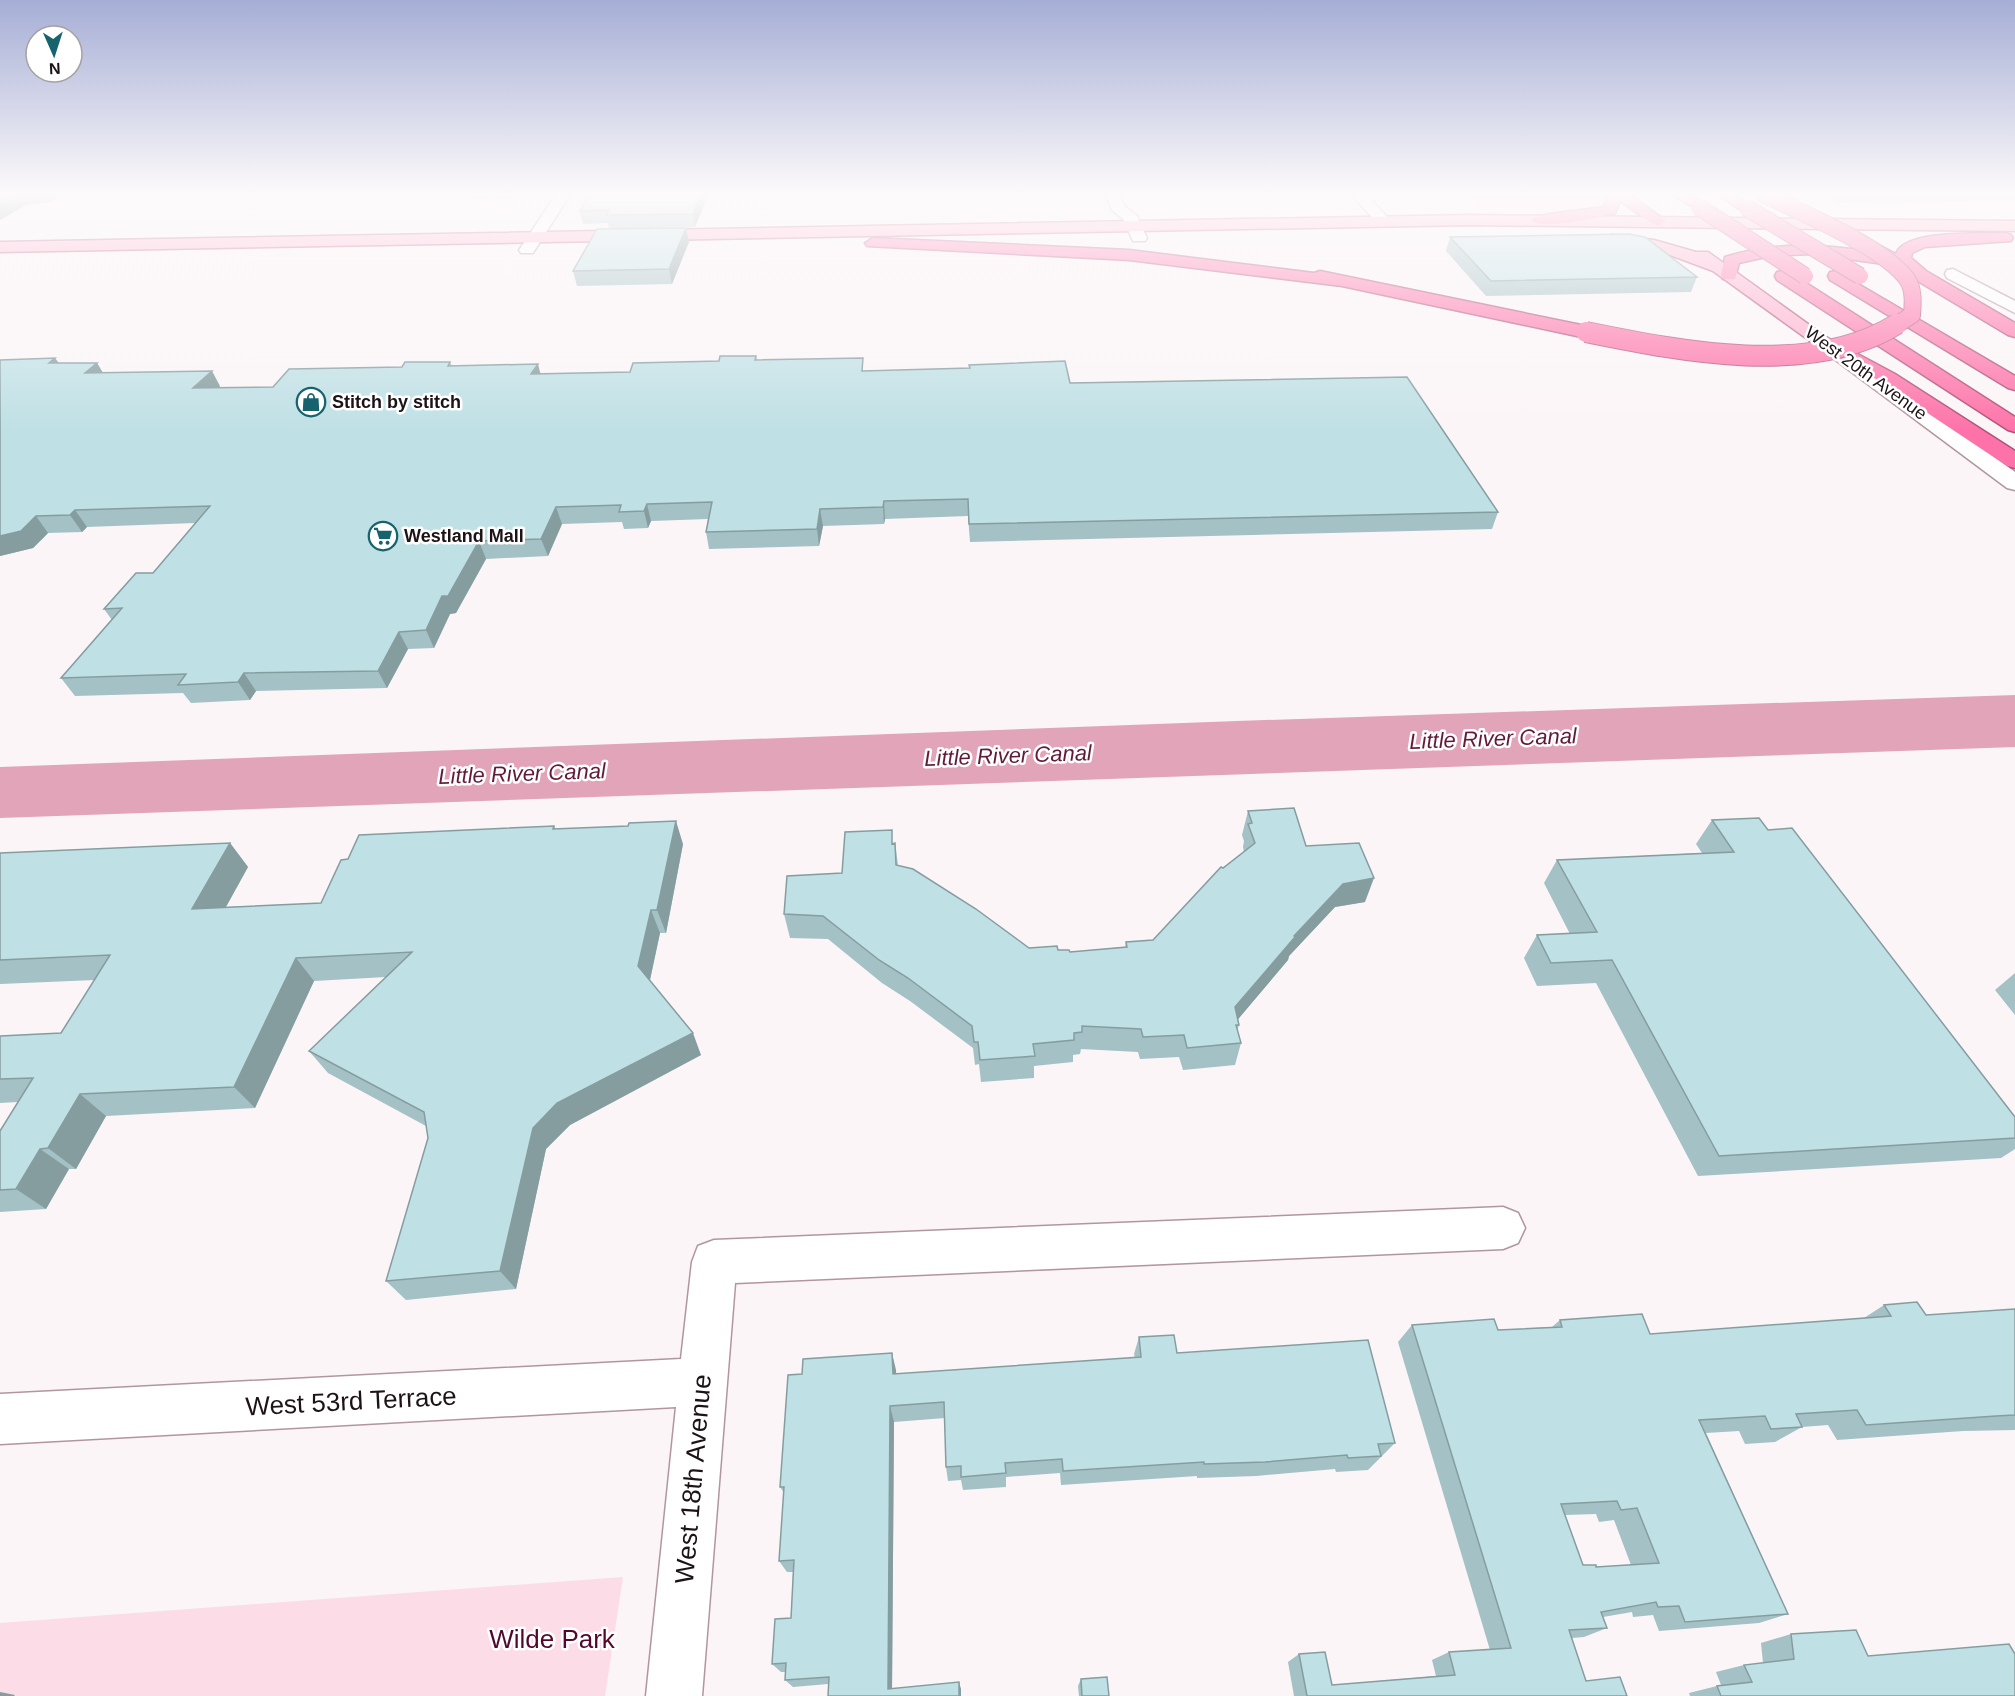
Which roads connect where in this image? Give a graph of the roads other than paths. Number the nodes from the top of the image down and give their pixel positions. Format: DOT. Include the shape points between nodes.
graph roads {
  1 [pos="1274,272"];
  2 [pos="1303,272"];
  3 [pos="1727,272"];
  4 [pos="1777,272"];
  5 [pos="1800,272"];
  6 [pos="1830,272"];
  7 [pos="1854,272"];
  8 [pos="1900,272"];
  9 [pos="1914,272"];
  10 [pos="1917,272"];
  11 [pos="1953,274"];
  12 [pos="1921,276"];
  13 [pos="1340,280"];
  14 [pos="2015,308"];
  15 [pos="2015,331"];
  16 [pos="1824,342"];
  17 [pos="2015,368"];
  18 [pos="2015,384"];
  19 [pos="2015,409"];
  20 [pos="2015,426"];
  21 [pos="2015,461"];
  22 [pos="2015,483"];
  23 [pos="1503,1228"];
  24 [pos="702,1382"];
  25 [pos="0,1419"];
  26 [pos="674,1696"];
  1 -- 13 [label="highway"];
  2 -- 13 [label="highway"];
  3 -- 16 [label="main road, West 20th Avenue"];
  4 -- 20 [label="highway"];
  5 -- 19 [label="highway, bridge"];
  6 -- 18 [label="highway"];
  7 -- 17 [label="highway, bridge"];
  8 -- 13 [label="highway, bridge" via="1914,295 1912,315 1897,328 1872,340 1811,352 1715,352 1629,341"];
  9 -- 12 [label="highway"];
  10 -- 12 [label="highway"];
  11 -- 14 [label="street"];
  12 -- 15 [label="highway"];
  16 -- 21 [label="highway" via="1888,378"];
  16 -- 22 [label="street, West 20th Avenue"];
  23 -- 24 [label="street, West 18th Avenue" via="714,1262"];
  24 -- 25 [label="street, West 53rd Terrace"];
  24 -- 26 [label="street, West 18th Avenue"];
}
